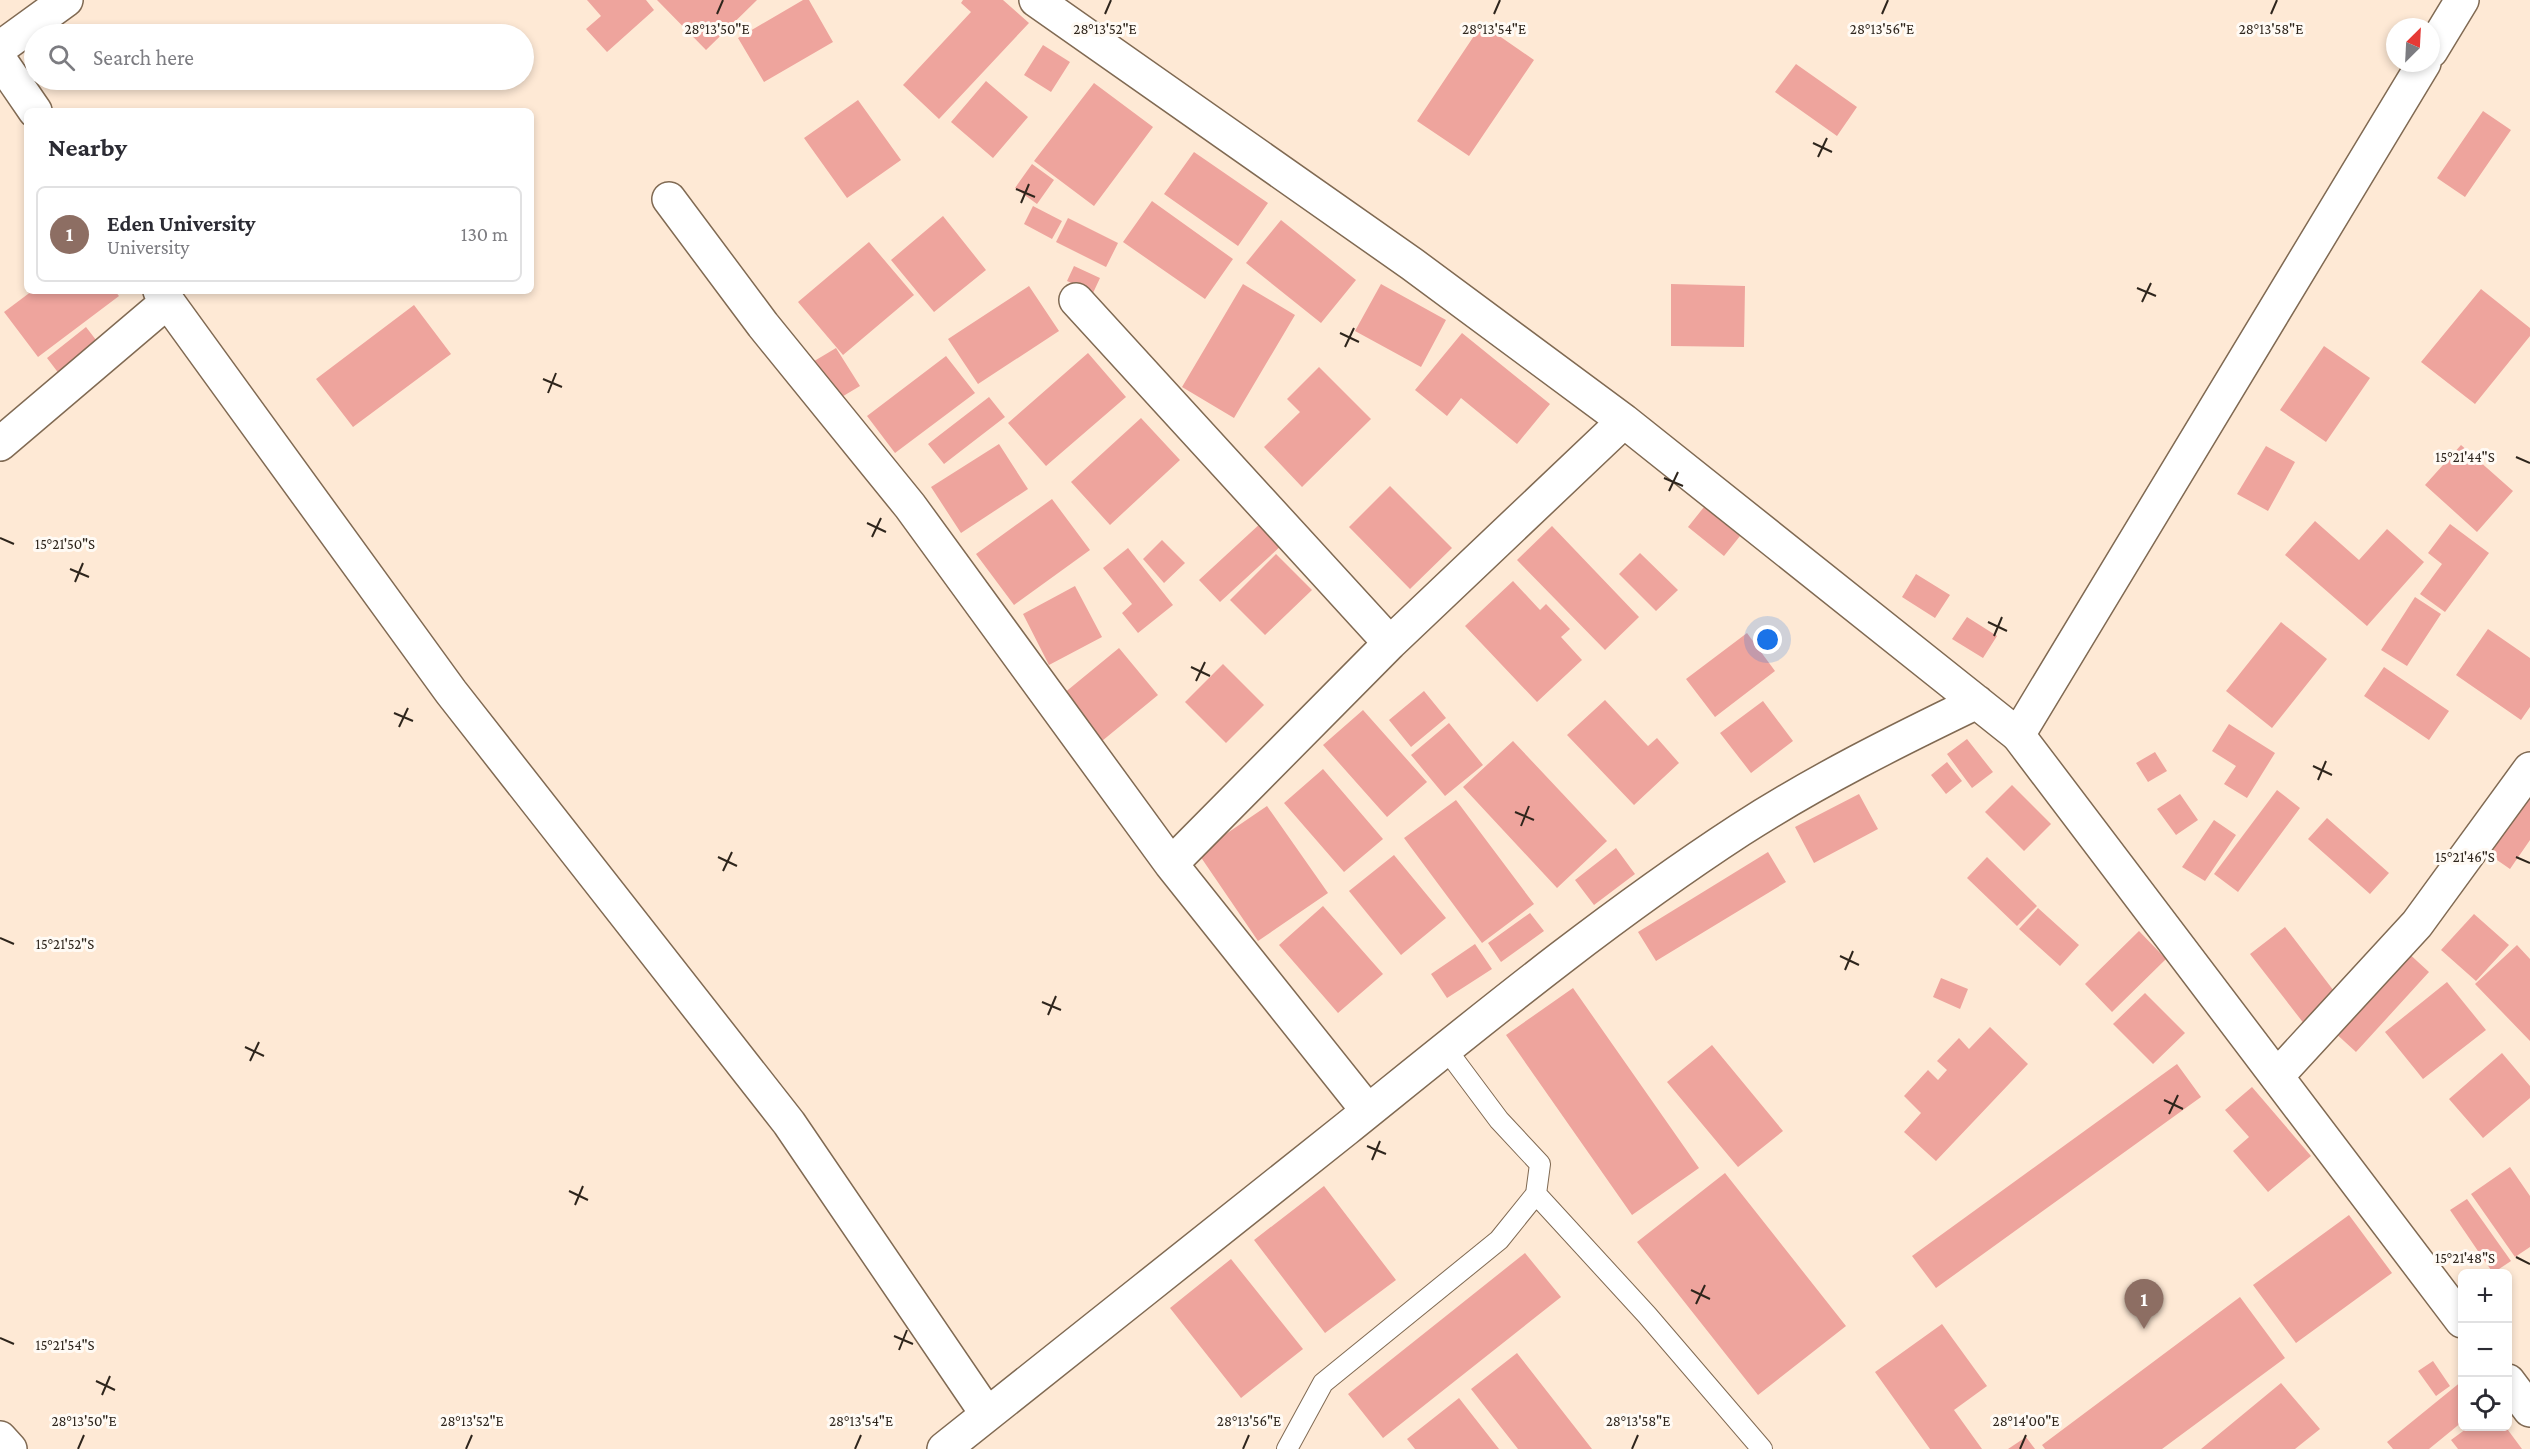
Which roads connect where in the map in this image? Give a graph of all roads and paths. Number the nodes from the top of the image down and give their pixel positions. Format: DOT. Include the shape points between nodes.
graph roads {
  1 [pos="66,0"];
  2 [pos="1036,0"];
  3 [pos="2462,0"];
  4 [pos="33,24"];
  5 [pos="24,31"];
  6 [pos="2440,36"];
  7 [pos="0,48"];
  8 [pos="0,60"];
  9 [pos="2419,72"];
  10 [pos="33,108"];
  11 [pos="669,199"];
  12 [pos="164,297"];
  13 [pos="1076,300"];
  14 [pos="1624,421"];
  15 [pos="0,444"];
  16 [pos="1390,644"];
  17 [pos="1977,702"];
  18 [pos="2018,735"];
  19 [pos="2530,770"];
  20 [pos="1171,864"];
  21 [pos="1446,1049"];
  22 [pos="2277,1076"];
  23 [pos="1368,1111"];
  24 [pos="1536,1194"];
  25 [pos="2458,1314"];
  26 [pos="2512,1386"];
  27 [pos="2530,1410"];
  28 [pos="987,1414"];
  29 [pos="0,1438"];
  30 [pos="10,1449"];
  31 [pos="944,1449"];
  32 [pos="1287,1449"];
  33 [pos="1762,1449"];
  1 -- 4 [label="street"];
  2 -- 14 [label="street" via="1412,264"];
  3 -- 6 [label="street"];
  5 -- 7 [label="street"];
  8 -- 10 [label="street"];
  9 -- 18 [label="street"];
  11 -- 20 [label="street" via="763,325 910,506"];
  12 -- 15 [label="street"];
  12 -- 28 [label="street" via="451,692 789,1123"];
  13 -- 16 [label="street"];
  14 -- 16 [label="street"];
  14 -- 17 [label="street"];
  16 -- 20 [label="street"];
  17 -- 18 [label="street"];
  17 -- 21 [label="street" via="1875,751 1741,830 1532,980"];
  18 -- 22 [label="street"];
  19 -- 22 [label="street" via="2417,924"];
  20 -- 23 [label="street"];
  21 -- 23 [label="street"];
  21 -- 24 [label="lane" via="1499,1120 1540,1164"];
  22 -- 25 [label="street"];
  23 -- 28 [label="street"];
  24 -- 32 [label="lane" via="1499,1240 1323,1383"];
  24 -- 33 [label="lane"];
  26 -- 27 [label="street"];
  28 -- 31 [label="street"];
  29 -- 30 [label="street"];
}
